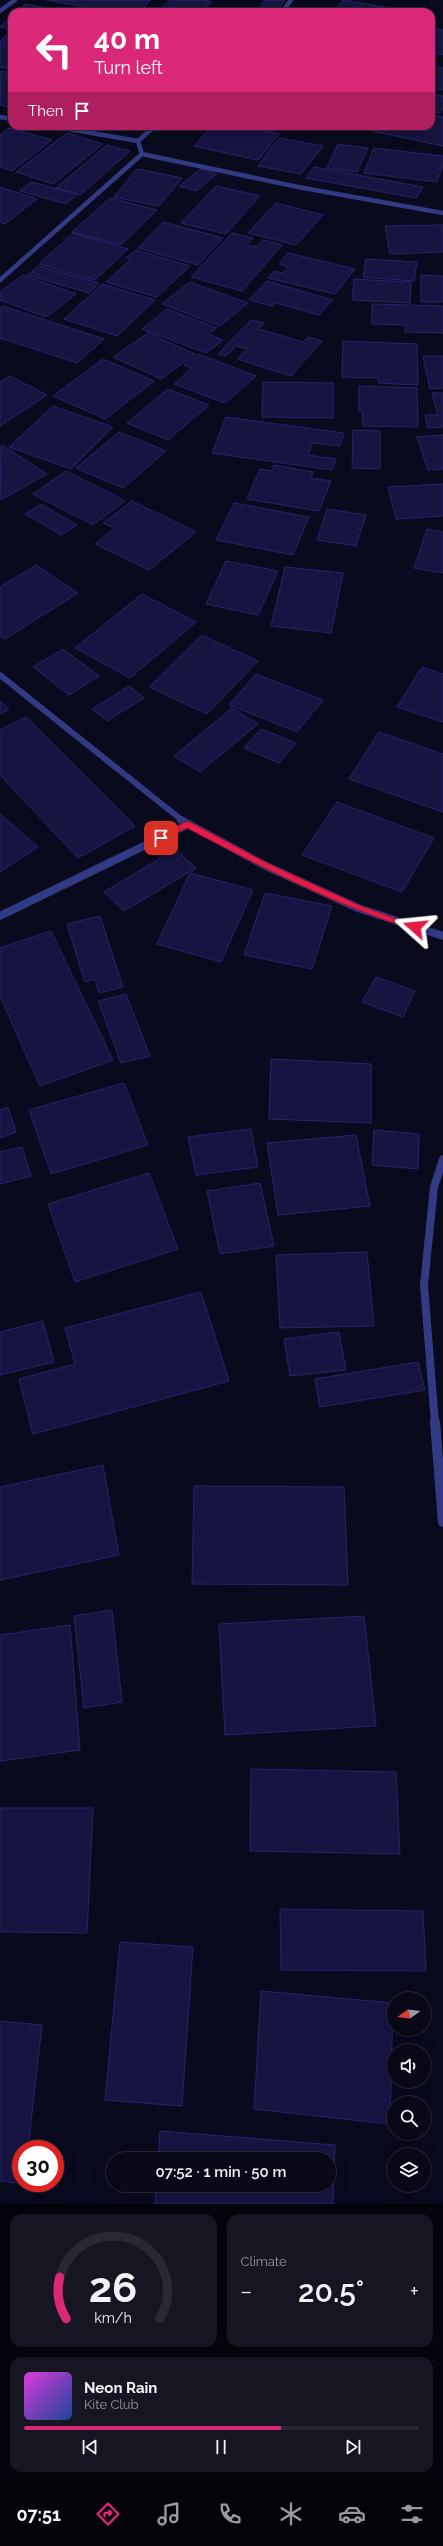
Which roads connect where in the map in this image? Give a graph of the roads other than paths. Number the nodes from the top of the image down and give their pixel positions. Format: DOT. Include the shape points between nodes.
graph roads {
  1 [pos="15,0"];
  2 [pos="0,10"];
  3 [pos="74,130"];
  4 [pos="150,130"];
  5 [pos="138,141"];
  6 [pos="142,154"];
  7 [pos="443,213"];
  8 [pos="0,280"];
  9 [pos="0,674"];
  10 [pos="188,824"];
  11 [pos="0,916"];
  12 [pos="443,936"];
  13 [pos="443,1159"];
  14 [pos="443,1522"];
  1 -- 2 [label="street"];
  3 -- 5 [label="street"];
  4 -- 5 [label="street"];
  5 -- 6 [label="street"];
  6 -- 7 [label="street" via="298,187"];
  6 -- 8 [label="street"];
  9 -- 10 [label="street"];
  10 -- 11 [label="street"];
  10 -- 12 [label="street" via="264,865 358,908"];
  13 -- 14 [label="street" via="434,1187 424,1285"];
}
